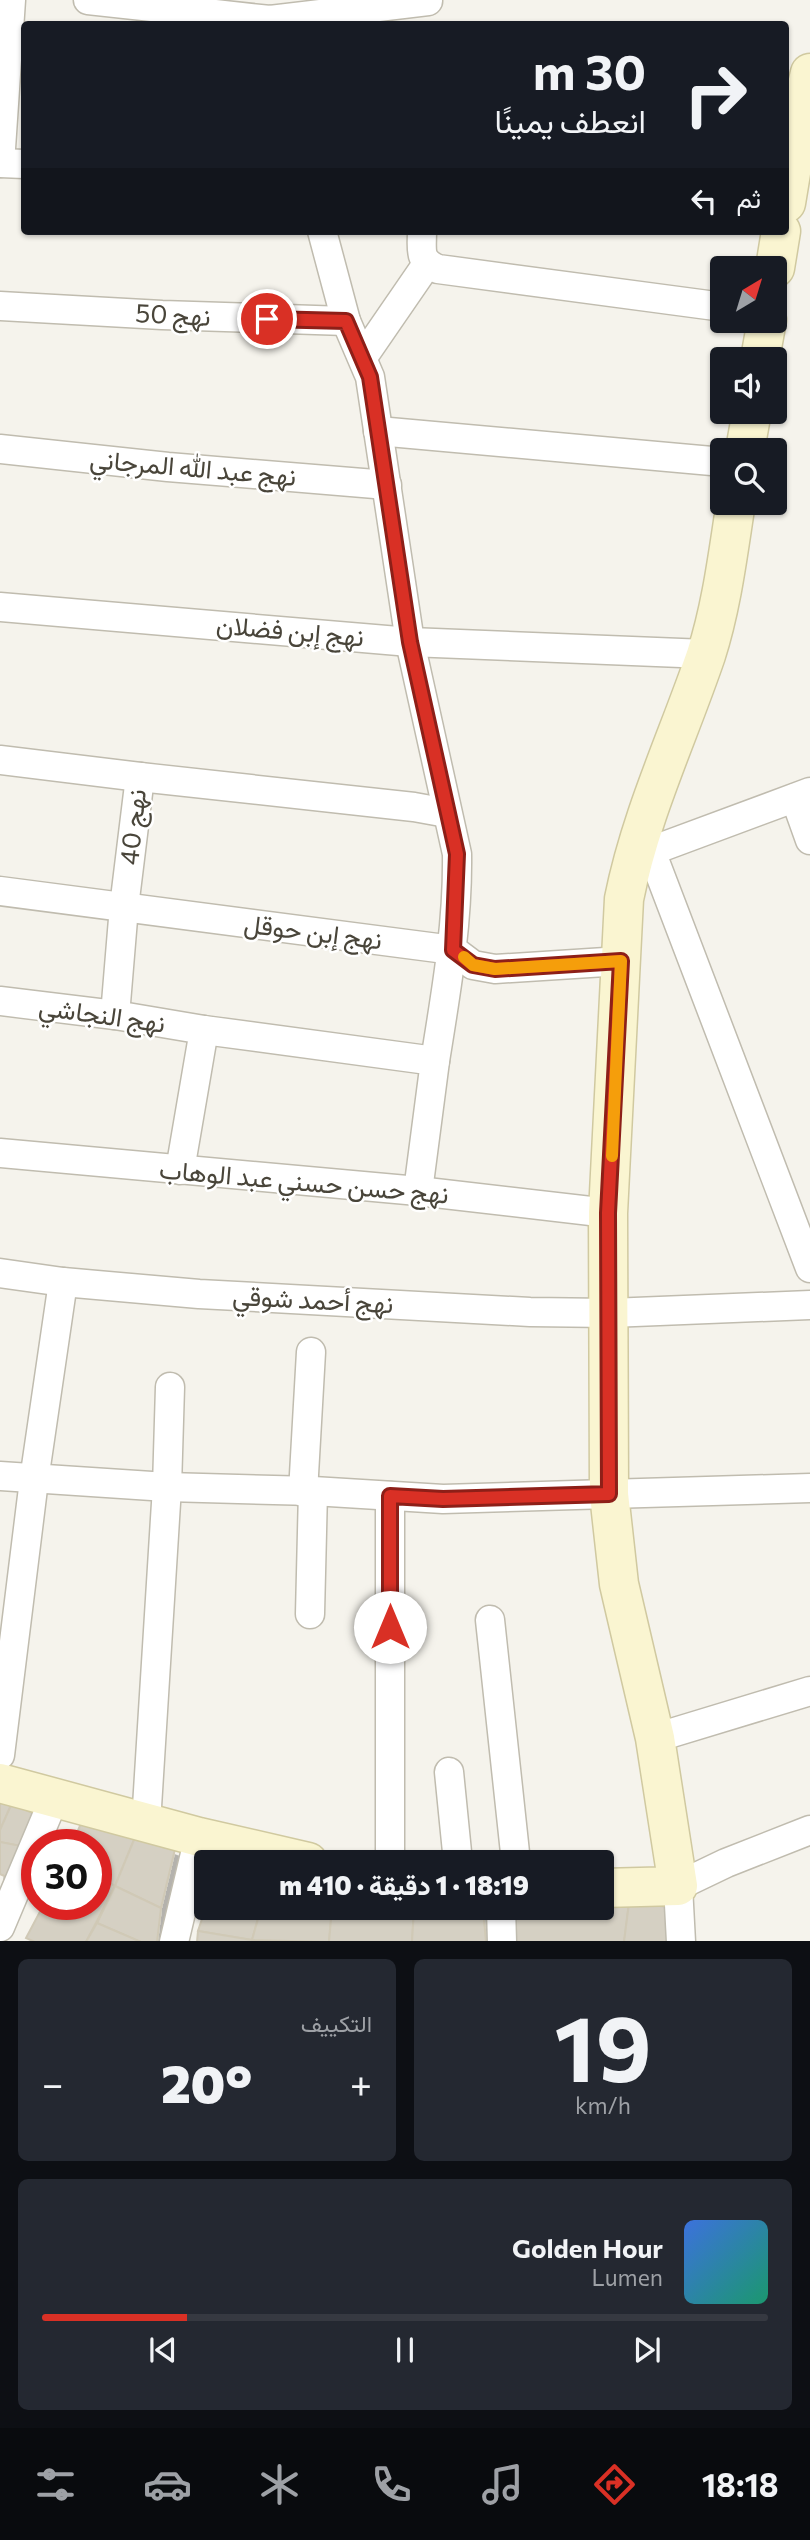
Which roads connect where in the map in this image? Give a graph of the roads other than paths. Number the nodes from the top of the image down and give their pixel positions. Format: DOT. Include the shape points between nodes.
graph roads {
  1 [pos="11,0"];
  2 [pos="88,0"];
  3 [pos="428,0"];
  4 [pos="268,15"];
  5 [pos="426,21"];
  6 [pos="799,94"];
  7 [pos="0,163"];
  8 [pos="21,164"];
  9 [pos="789,178"];
  10 [pos="323,235"];
  11 [pos="422,235"];
  12 [pos="780,235"];
  13 [pos="777,256"];
  14 [pos="427,264"];
  15 [pos="710,305"];
  16 [pos="0,306"];
  17 [pos="346,321"];
  18 [pos="363,357"];
  19 [pos="378,431"];
  20 [pos="0,450"];
  21 [pos="710,462"];
  22 [pos="387,485"];
  23 [pos="734,515"];
  24 [pos="0,607"];
  25 [pos="410,642"];
  26 [pos="706,654"];
  27 [pos="0,760"];
  28 [pos="140,778"];
  29 [pos="803,795"];
  30 [pos="447,813"];
  31 [pos="810,840"];
  32 [pos="642,853"];
  33 [pos="0,891"];
  34 [pos="124,907"];
  35 [pos="453,950"];
  36 [pos="621,961"];
  37 [pos="0,1001"];
  38 [pos="115,1015"];
  39 [pos="205,1030"];
  40 [pos="435,1061"];
  41 [pos="0,1153"];
  42 [pos="180,1170"];
  43 [pos="418,1191"];
  44 [pos="608,1213"];
  45 [pos="810,1268"];
  46 [pos="0,1273"];
  47 [pos="63,1282"];
  48 [pos="810,1305"];
  49 [pos="619,1313"];
  50 [pos="311,1352"];
  51 [pos="170,1387"];
  52 [pos="0,1476"];
  53 [pos="34,1480"];
  54 [pos="167,1487"];
  55 [pos="810,1488"];
  56 [pos="308,1491"];
  57 [pos="609,1494"];
  58 [pos="390,1496"];
  59 [pos="310,1614"];
  60 [pos="490,1620"];
  61 [pos="810,1691"];
  62 [pos="655,1738"];
  63 [pos="0,1755"];
  64 [pos="449,1772"];
  65 [pos="0,1783"];
  66 [pos="54,1800"];
  67 [pos="146,1824"];
  68 [pos="810,1830"];
  69 [pos="199,1837"];
  70 [pos="256,1850"];
  71 [pos="390,1850"];
  72 [pos="457,1850"];
  73 [pos="515,1850"];
  74 [pos="678,1886"];
  75 [pos="614,1888"];
  76 [pos="501,1920"];
  77 [pos="0,1927"];
  78 [pos="174,1941"];
  79 [pos="502,1941"];
  80 [pos="681,1941"];
  1 -- 7 [label="street"];
  2 -- 4 [label="street"];
  3 -- 4 [label="street"];
  3 -- 5 [label="street"];
  6 -- 9 [label="street"];
  7 -- 8 [label="street"];
  10 -- 17 [label="street"];
  11 -- 14 [label="street"];
  12 -- 13 [label="street"];
  14 -- 15 [label="street"];
  14 -- 18 [label="street"];
  16 -- 17 [label="street, نهج 50"];
  17 -- 18 [label="street"];
  18 -- 19 [label="street"];
  19 -- 21 [label="street"];
  19 -- 22 [label="street"];
  20 -- 22 [label="street, نهج عبد الله المرجاني"];
  22 -- 25 [label="street"];
  23 -- 26 [label="street"];
  24 -- 25 [label="street, نهج إبن فضلان"];
  25 -- 26 [label="street, نهج إبن فضلان"];
  25 -- 30 [label="street"];
  26 -- 32 [label="street" via="657,782"];
  27 -- 28 [label="street, نهج 40"];
  28 -- 30 [label="street"];
  28 -- 34 [label="street, نهج 40"];
  29 -- 31 [label="street"];
  29 -- 32 [label="street"];
  30 -- 35 [label="street" via="457,854"];
  32 -- 36 [label="street" via="624,899"];
  32 -- 45 [label="street"];
  33 -- 34 [label="street, نهج إبن حوقل"];
  34 -- 35 [label="street, نهج إبن حوقل"];
  34 -- 38 [label="street, نهج 40"];
  35 -- 36 [label="street, نهج إبن حوقل" via="473,965 495,969"];
  35 -- 40 [label="street"];
  36 -- 44 [label="street"];
  37 -- 38 [label="street, نهج النجاشي"];
  38 -- 39 [label="street, نهج النجاشي"];
  39 -- 40 [label="street, نهج النجاشي"];
  39 -- 42 [label="street"];
  40 -- 43 [label="street"];
  41 -- 42 [label="street, نهج حسن حسني عبد الوهاب"];
  42 -- 43 [label="street, نهج حسن حسني عبد الوهاب"];
  43 -- 44 [label="street, نهج حسن حسني عبد الوهاب"];
  44 -- 49 [label="street"];
  46 -- 47 [label="street, نهج أحمد شوقي"];
  47 -- 49 [label="street, نهج أحمد شوقي" via="516,1312"];
  47 -- 53 [label="street"];
  48 -- 49 [label="street, نهج أحمد شوقي"];
  49 -- 57 [label="street"];
  50 -- 56 [label="street"];
  51 -- 54 [label="street"];
  52 -- 53 [label="street"];
  53 -- 54 [label="street"];
  53 -- 63 [label="street"];
  54 -- 56 [label="street"];
  54 -- 67 [label="street"];
  55 -- 57 [label="street"];
  56 -- 58 [label="street"];
  56 -- 59 [label="street"];
  57 -- 58 [label="street"];
  57 -- 62 [label="street" via="619,1584"];
  58 -- 71 [label="street"];
  60 -- 73 [label="street"];
  61 -- 62 [label="street"];
  62 -- 74 [label="street"];
  64 -- 72 [label="street"];
  65 -- 66 [label="street"];
  66 -- 67 [label="street"];
  66 -- 77 [label="street"];
  67 -- 69 [label="street"];
  68 -- 74 [label="street"];
  69 -- 70 [label="street"];
  69 -- 78 [label="street"];
  74 -- 75 [label="street"];
  74 -- 80 [label="street"];
  76 -- 79 [label="street"];
}
